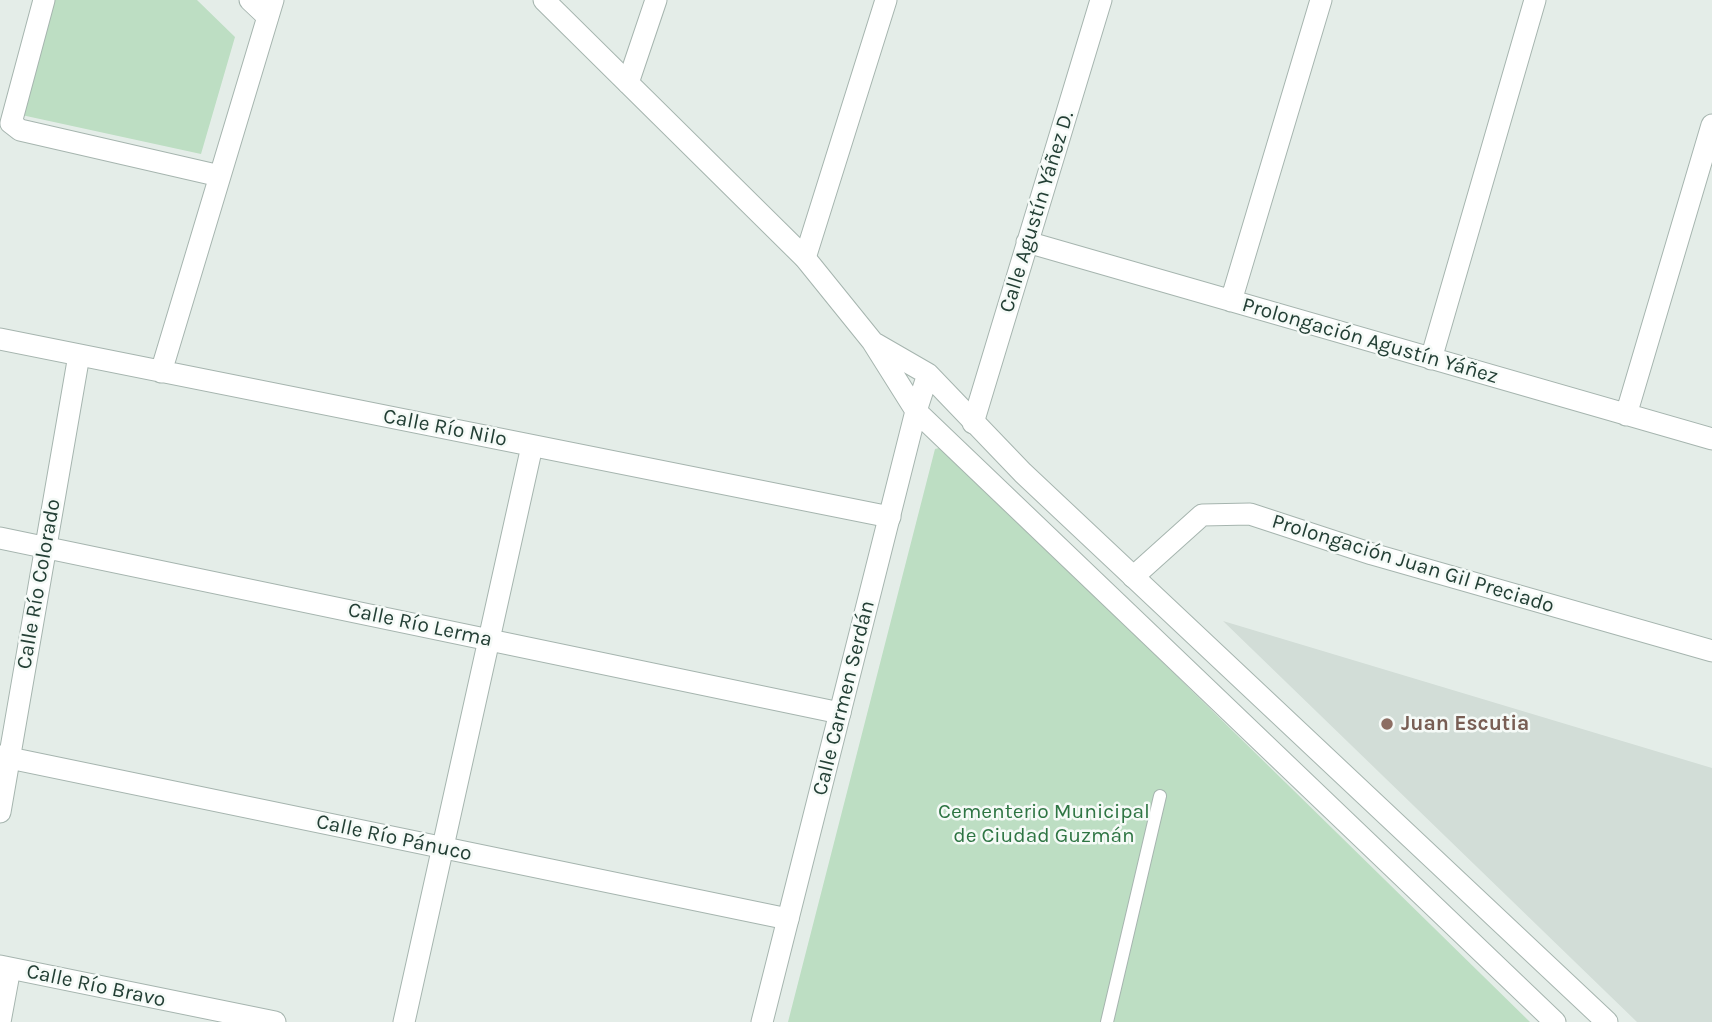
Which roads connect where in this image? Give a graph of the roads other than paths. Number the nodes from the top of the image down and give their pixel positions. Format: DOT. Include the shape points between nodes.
graph roads {
  1 [pos="44,0"];
  2 [pos="250,0"];
  3 [pos="544,0"];
  4 [pos="656,0"];
  5 [pos="886,0"];
  6 [pos="1101,0"];
  7 [pos="1321,0"];
  8 [pos="1535,0"];
  9 [pos="270,9"];
  10 [pos="628,83"];
  11 [pos="1712,125"];
  12 [pos="220,176"];
  13 [pos="1027,243"];
  14 [pos="805,258"];
  15 [pos="1231,301"];
  16 [pos="0,339"];
  17 [pos="872,341"];
  18 [pos="79,355"];
  19 [pos="1431,359"];
  20 [pos="161,372"];
  21 [pos="928,374"];
  22 [pos="916,411"];
  23 [pos="1626,415"];
  24 [pos="973,424"];
  25 [pos="1712,439"];
  26 [pos="531,446"];
  27 [pos="890,517"];
  28 [pos="0,538"];
  29 [pos="46,548"];
  30 [pos="1133,577"];
  31 [pos="488,640"];
  32 [pos="1712,651"];
  33 [pos="840,713"];
  34 [pos="5,757"];
  35 [pos="1160,796"];
  36 [pos="0,813"];
  37 [pos="443,848"];
  38 [pos="788,919"];
  39 [pos="5,967"];
  40 [pos="253,1020"];
  41 [pos="0,1022"];
  42 [pos="275,1022"];
  43 [pos="404,1022"];
  44 [pos="762,1022"];
  45 [pos="1107,1022"];
  46 [pos="1555,1022"];
  47 [pos="1608,1022"];
  1 -- 12 [label="street" via="11,123 20,130"];
  2 -- 9 [label="street"];
  3 -- 10 [label="street"];
  4 -- 10 [label="street"];
  5 -- 14 [label="street"];
  6 -- 13 [label="street, Calle Agustín Yáñez D."];
  7 -- 15 [label="street"];
  8 -- 19 [label="street"];
  9 -- 12 [label="street"];
  10 -- 14 [label="street"];
  11 -- 23 [label="street"];
  12 -- 20 [label="street"];
  13 -- 15 [label="street, Prolongación Agustín Yáñez"];
  13 -- 24 [label="street, Calle Agustín Yáñez D."];
  14 -- 17 [label="street"];
  15 -- 19 [label="street, Prolongación Agustín Yáñez"];
  16 -- 18 [label="street, Calle Río Nilo"];
  17 -- 21 [label="street"];
  17 -- 22 [label="street"];
  18 -- 20 [label="street, Calle Río Nilo"];
  18 -- 29 [label="street, Calle Río Colorado"];
  19 -- 23 [label="street, Prolongación Agustín Yáñez"];
  20 -- 26 [label="street, Calle Río Nilo"];
  21 -- 22 [label="street, Calle Carmen Serdán"];
  21 -- 24 [label="street"];
  22 -- 27 [label="street, Calle Carmen Serdán"];
  22 -- 46 [label="street"];
  23 -- 25 [label="street, Prolongación Agustín Yáñez"];
  24 -- 30 [label="street"];
  26 -- 27 [label="street, Calle Río Nilo"];
  26 -- 31 [label="street"];
  27 -- 33 [label="street, Calle Carmen Serdán"];
  28 -- 29 [label="street, Calle Río Lerma"];
  29 -- 31 [label="street, Calle Río Lerma"];
  29 -- 34 [label="street, Calle Río Colorado"];
  30 -- 32 [label="street, Prolongación Juan Gil Preciado" via="1202,515 1250,514 1372,554"];
  30 -- 47 [label="street"];
  31 -- 33 [label="street, Calle Río Lerma"];
  31 -- 37 [label="street"];
  33 -- 38 [label="street, Calle Carmen Serdán"];
  34 -- 36 [label="street, Calle Río Colorado"];
  34 -- 37 [label="street, Calle Río Pánuco"];
  35 -- 45 [label="lane"];
  37 -- 38 [label="street, Calle Río Pánuco"];
  37 -- 43 [label="street"];
  38 -- 44 [label="street, Calle Carmen Serdán"];
  39 -- 40 [label="street, Calle Río Bravo"];
  39 -- 41 [label="street"];
  40 -- 42 [label="street, Calle Río Bravo"];
}
